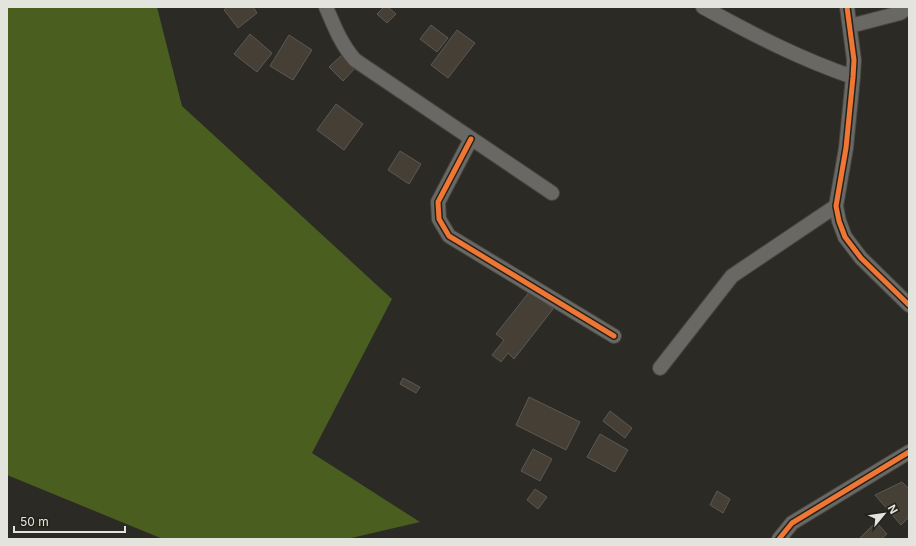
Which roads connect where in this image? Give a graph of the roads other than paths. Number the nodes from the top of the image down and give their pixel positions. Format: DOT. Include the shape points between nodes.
graph roads {
  1 [pos="326,7"];
  2 [pos="703,7"];
  3 [pos="848,7"];
  4 [pos="909,8"];
  5 [pos="850,26"];
  6 [pos="853,77"];
  7 [pos="471,139"];
  8 [pos="552,194"];
  9 [pos="836,206"];
  10 [pos="909,305"];
  11 [pos="614,336"];
  12 [pos="660,368"];
  13 [pos="909,452"];
  14 [pos="779,539"];
  1 -- 7 [label="street" via="340,40 355,60"];
  2 -- 6 [label="street" via="787,52"];
  3 -- 5 [label="street"];
  4 -- 5 [label="street" via="900,13"];
  5 -- 6 [label="street"];
  6 -- 9 [label="street" via="846,148"];
  7 -- 8 [label="street"];
  7 -- 11 [label="street" via="438,202 439,219 449,236"];
  9 -- 10 [label="street" via="845,237 862,258"];
  9 -- 12 [label="street" via="732,276"];
  13 -- 14 [label="street" via="792,523"];
}
